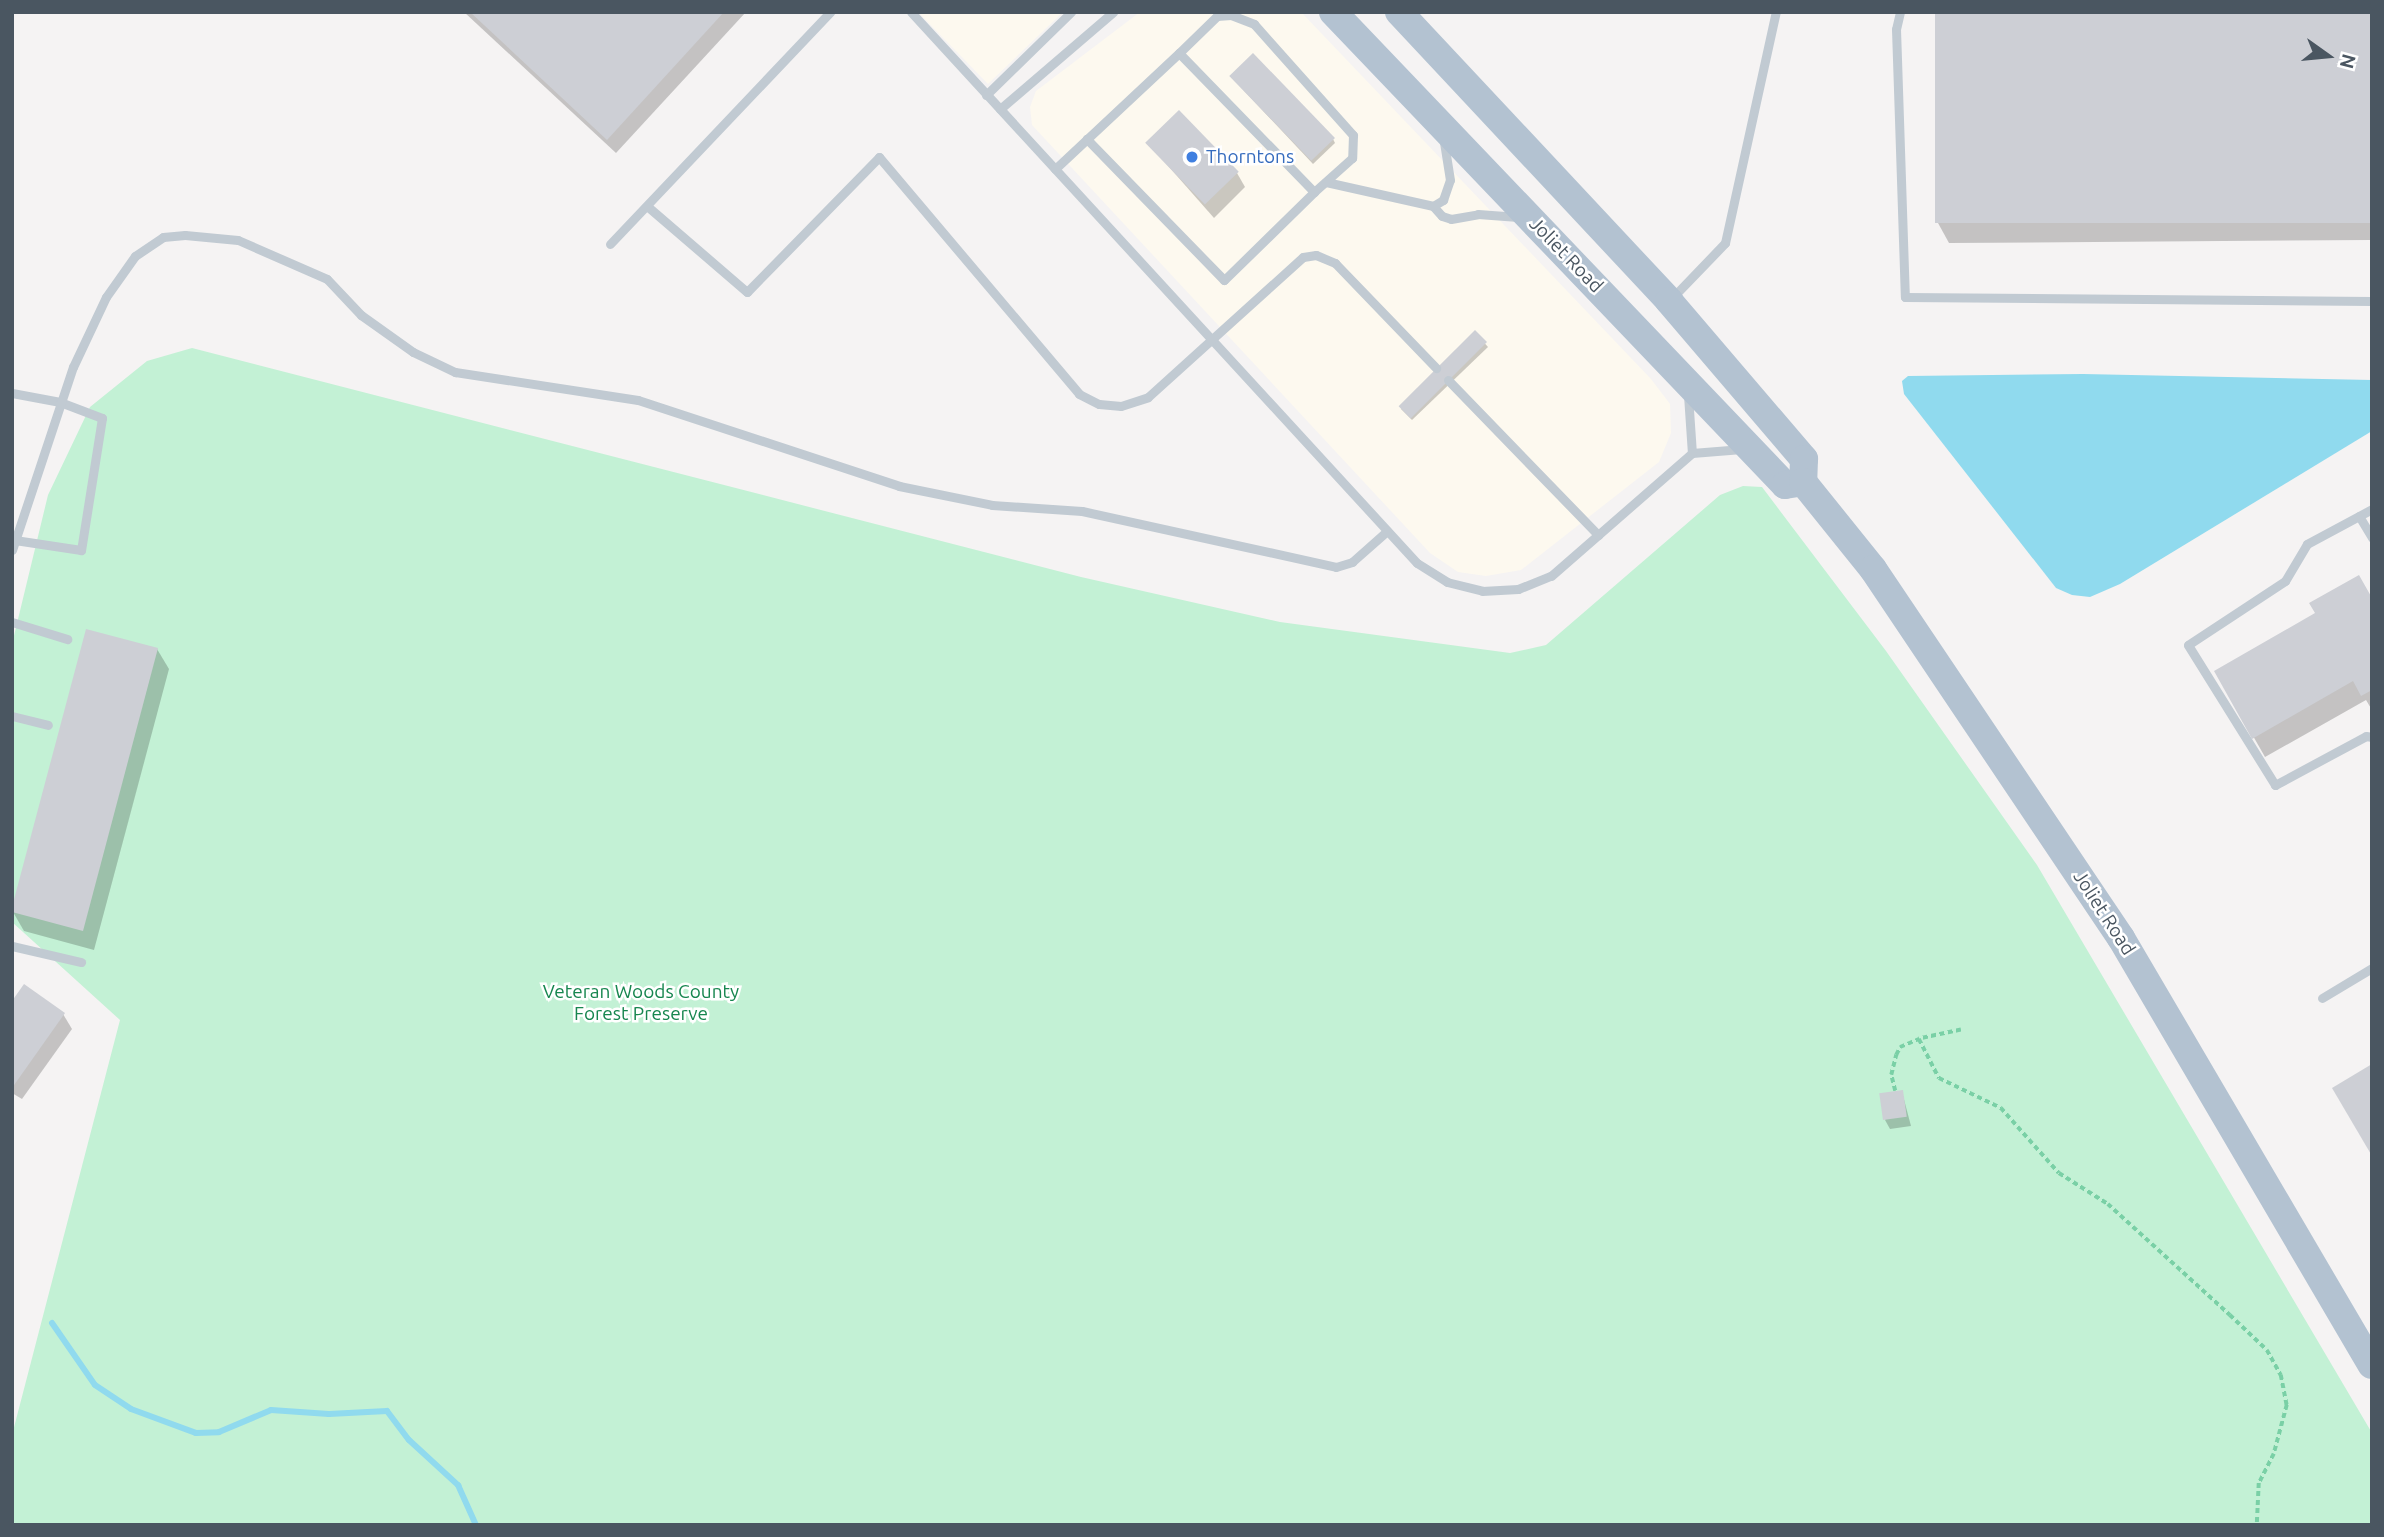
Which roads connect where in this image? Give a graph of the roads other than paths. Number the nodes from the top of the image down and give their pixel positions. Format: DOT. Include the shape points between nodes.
graph roads {
  1 [pos="830,12"];
  2 [pos="911,12"];
  3 [pos="1071,12"];
  4 [pos="1113,12"];
  5 [pos="1333,12"];
  6 [pos="1399,12"];
  7 [pos="1776,12"];
  8 [pos="1900,12"];
  9 [pos="1179,52"];
  10 [pos="986,94"];
  11 [pos="1000,109"];
  12 [pos="1442,127"];
  13 [pos="1087,139"];
  14 [pos="1055,169"];
  15 [pos="1326,182"];
  16 [pos="1314,192"];
  17 [pos="647,205"];
  18 [pos="1433,206"];
  19 [pos="1533,221"];
  20 [pos="610,244"];
  21 [pos="1669,301"];
  22 [pos="2372,301"];
  23 [pos="1211,339"];
  24 [pos="1436,368"];
  25 [pos="1686,378"];
  26 [pos="1448,380"];
  27 [pos="12,393"];
  28 [pos="60,402"];
  29 [pos="1751,449"];
  30 [pos="1692,453"];
  31 [pos="1803,482"];
  32 [pos="2372,509"];
  33 [pos="2359,516"];
  34 [pos="1387,531"];
  35 [pos="1598,535"];
  36 [pos="2372,538"];
  37 [pos="15,540"];
  38 [pos="12,550"];
  39 [pos="12,622"];
  40 [pos="67,639"];
  41 [pos="12,716"];
  42 [pos="48,725"];
  43 [pos="2372,737"];
  44 [pos="12,946"];
  45 [pos="81,962"];
  46 [pos="2372,968"];
  47 [pos="2322,998"];
  48 [pos="2372,1365"];
  1 -- 17 [label="lane"];
  2 -- 10 [label="lane"];
  3 -- 10 [label="lane"];
  4 -- 11 [label="lane"];
  5 -- 12 [label="main road, Joliet Road"];
  6 -- 21 [label="main road, Joliet Road"];
  7 -- 21 [label="lane" via="1725,243"];
  8 -- 22 [label="lane" via="1896,29 1905,297"];
  9 -- 13 [label="lane"];
  9 -- 15 [label="lane" via="1217,16 1231,15 1254,24 1353,135 1352,158"];
  9 -- 16 [label="lane"];
  10 -- 11 [label="lane"];
  11 -- 14 [label="lane"];
  12 -- 18 [label="lane" via="1450,180 1443,200"];
  12 -- 19 [label="main road, Joliet Road"];
  13 -- 14 [label="lane"];
  13 -- 16 [label="lane" via="1224,280"];
  14 -- 23 [label="lane"];
  15 -- 16 [label="lane"];
  15 -- 18 [label="lane"];
  17 -- 20 [label="lane"];
  17 -- 23 [label="lane" via="747,292 879,157 1079,394 1099,404 1121,406 1148,397"];
  18 -- 19 [label="lane" via="1451,219 1478,214"];
  19 -- 25 [label="main road, Joliet Road"];
  21 -- 31 [label="main road, Joliet Road" via="1804,459"];
  23 -- 24 [label="lane" via="1303,257 1316,255 1335,263"];
  23 -- 34 [label="lane"];
  25 -- 29 [label="main road, Joliet Road"];
  25 -- 30 [label="lane"];
  26 -- 35 [label="lane"];
  27 -- 28 [label="lane"];
  28 -- 34 [label="lane" via="106,297 135,256 163,237 198,236 238,240 327,279 361,315 413,352 455,372 638,400 899,486 992,505 1082,511 1336,567 1352,562"];
  28 -- 37 [label="lane"];
  28 -- 37 [label="lane" via="102,418 81,550"];
  29 -- 30 [label="lane"];
  29 -- 31 [label="main road, Joliet Road" via="1784,485"];
  30 -- 35 [label="lane"];
  31 -- 48 [label="main road, Joliet Road" via="1872,569 2122,938"];
  32 -- 33 [label="lane"];
  33 -- 36 [label="lane"];
  33 -- 43 [label="lane" via="2307,544 2285,581 2188,645 2275,785 2365,736"];
  34 -- 35 [label="lane" via="1447,582 1482,591 1518,589 1551,576"];
  37 -- 38 [label="lane"];
  39 -- 40 [label="lane"];
  41 -- 42 [label="lane"];
  44 -- 45 [label="lane"];
  46 -- 47 [label="lane"];
}
